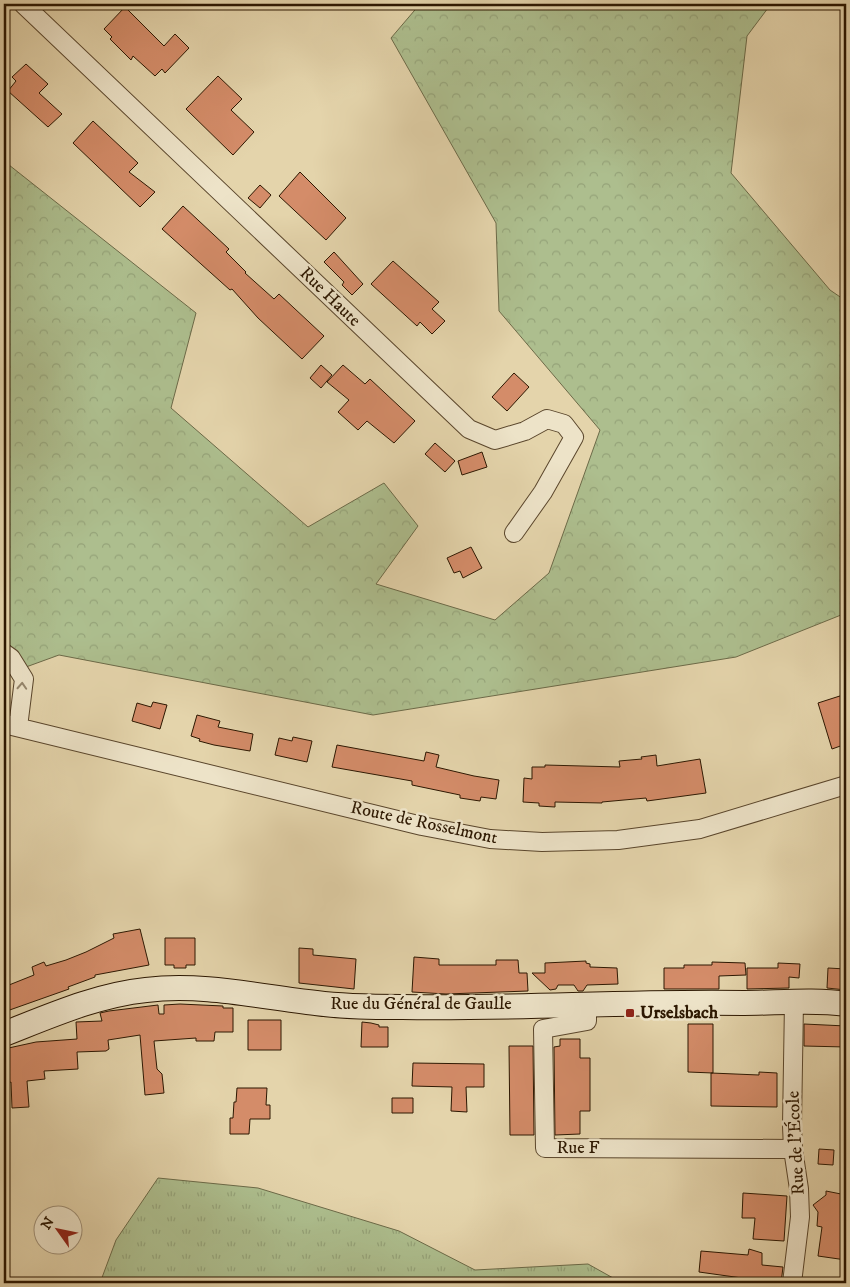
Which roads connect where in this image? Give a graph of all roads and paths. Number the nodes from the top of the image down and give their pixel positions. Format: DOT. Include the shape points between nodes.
graph roads {
  1 [pos="24,4"];
  2 [pos="514,533"];
  3 [pos="4,653"];
  4 [pos="11,725"];
  5 [pos="846,785"];
  6 [pos="794,1002"];
  7 [pos="587,1004"];
  8 [pos="846,1004"];
  9 [pos="4,1034"];
  10 [pos="793,1149"];
  11 [pos="792,1283"];
  1 -- 2 [label="street, Rue Haute" via="469,429 495,440 525,431 546,419 564,424 574,437 543,492"];
  4 -- 3 [label="street, one-way" via="24,679"];
  4 -- 5 [label="street, Route de Rosselmont" via="422,826 490,839 542,842 618,840 700,829"];
  6 -- 7 [label="main road, Rue du Général de Gaulle"];
  6 -- 8 [label="main road, Rue du Général de Gaulle"];
  6 -- 10 [label="street, Rue de l'École"];
  7 -- 9 [label="main road, Rue du Général de Gaulle" via="366,1007 203,988 167,988 117,995"];
  7 -- 10 [label="street, Rue F" via="587,1021 543,1029 544,1148"];
  10 -- 11 [label="street, Rue de l'École" via="800,1217"];
}
